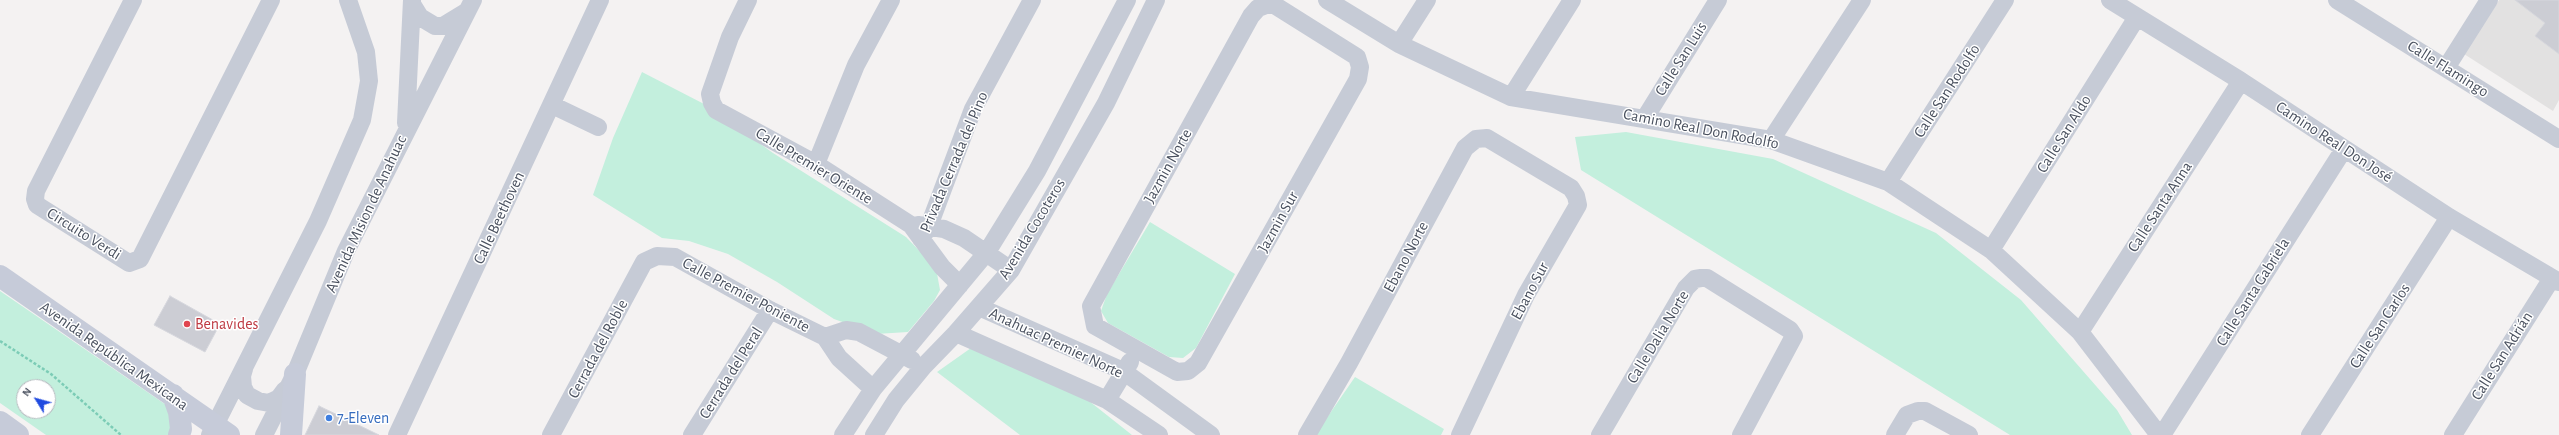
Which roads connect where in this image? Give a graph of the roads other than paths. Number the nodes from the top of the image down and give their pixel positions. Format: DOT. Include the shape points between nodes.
graph roads {
  1 [pos="133,0"];
  2 [pos="271,0"];
  3 [pos="348,0"];
  4 [pos="600,0"];
  5 [pos="748,0"];
  6 [pos="891,0"];
  7 [pos="1032,0"];
  8 [pos="1127,0"];
  9 [pos="1156,0"];
  10 [pos="1326,0"];
  11 [pos="1427,0"];
  12 [pos="1572,0"];
  13 [pos="1718,0"];
  14 [pos="1862,0"];
  15 [pos="2005,0"];
  16 [pos="2110,0"];
  17 [pos="2337,0"];
  18 [pos="2489,0"];
  19 [pos="412,2"];
  20 [pos="2356,5"];
  21 [pos="470,6"];
  22 [pos="2137,17"];
  23 [pos="1320,32"];
  24 [pos="1399,44"];
  25 [pos="2446,68"];
  26 [pos="2241,81"];
  27 [pos="1511,97"];
  28 [pos="552,105"];
  29 [pos="1644,118"];
  30 [pos="598,127"];
  31 [pos="406,132"];
  32 [pos="2559,139"];
  33 [pos="1772,140"];
  34 [pos="2344,148"];
  35 [pos="816,164"];
  36 [pos="1535,165"];
  37 [pos="1888,182"];
  38 [pos="2450,217"];
  39 [pos="920,230"];
  40 [pos="1991,250"];
  41 [pos="987,252"];
  42 [pos="644,262"];
  43 [pos="1011,270"];
  44 [pos="0,276"];
  45 [pos="2556,280"];
  46 [pos="960,285"];
  47 [pos="979,307"];
  48 [pos="770,310"];
  49 [pos="2080,332"];
  50 [pos="956,333"];
  51 [pos="825,337"];
  52 [pos="1137,351"];
  53 [pos="250,353"];
  54 [pos="902,353"];
  55 [pos="923,367"];
  56 [pos="1123,371"];
  57 [pos="295,374"];
  58 [pos="873,389"];
  59 [pos="173,395"];
  60 [pos="1107,400"];
  61 [pos="0,422"];
  62 [pos="218,432"];
  63 [pos="1966,433"];
  64 [pos="18,435"];
  65 [pos="179,435"];
  66 [pos="264,435"];
  67 [pos="291,435"];
  68 [pos="397,435"];
  69 [pos="551,435"];
  70 [pos="692,435"];
  71 [pos="843,435"];
  72 [pos="874,435"];
  73 [pos="1159,435"];
  74 [pos="1211,435"];
  75 [pos="1307,435"];
  76 [pos="1460,435"];
  77 [pos="1600,435"];
  78 [pos="1741,435"];
  79 [pos="1895,435"];
  80 [pos="2161,435"];
  81 [pos="2310,435"];
  82 [pos="2453,435"];
  1 -- 2 [label="street, Circuito Verdi" via="36,191 35,199 37,205 129,263 140,259"];
  3 -- 53 [label="street, Avenida Mision de Anahuac" via="366,52 369,81 362,120 318,221"];
  4 -- 28 [label="street, Calle Beethoven"];
  5 -- 35 [label="street, Calle Premier Oriente" via="730,37 710,94 712,103 716,110"];
  6 -- 35 [label="street" via="856,65"];
  7 -- 39 [label="street, Privada Cerrada del Pino" via="973,109"];
  8 -- 41 [label="street, Avenida Cocoteros" via="1037,171"];
  9 -- 43 [label="street, Avenida Cocoteros" via="1106,103"];
  10 -- 24 [label="street, Camino Real Don Rodolfo"];
  11 -- 24 [label="street"];
  12 -- 27 [label="street"];
  13 -- 29 [label="street, Calle San Luis"];
  14 -- 33 [label="street"];
  15 -- 37 [label="street, Calle San Rodolfo"];
  16 -- 22 [label="street, Camino Real Don José"];
  17 -- 20 [label="street, Calle Flamingo"];
  18 -- 25 [label="street"];
  19 -- 21 [label="street" via="420,17 435,26 443,26"];
  19 -- 31 [label="street, Avenida Mision de Anahuac"];
  20 -- 25 [label="street, Calle Flamingo"];
  21 -- 31 [label="street"];
  22 -- 26 [label="street, Camino Real Don José"];
  22 -- 40 [label="street, Calle San Aldo"];
  23 -- 52 [label="street, Jazmin Sur" via="1357,57 1360,67 1358,79 1198,363 1188,371 1177,372"];
  23 -- 52 [label="street, Jazmin Norte" via="1271,3 1258,8 1251,16 1091,306 1095,326"];
  24 -- 27 [label="street, Camino Real Don Rodolfo"];
  25 -- 32 [label="street, Calle Flamingo"];
  26 -- 34 [label="street, Camino Real Don José"];
  26 -- 49 [label="street, Calle Santa Anna"];
  27 -- 29 [label="street, Camino Real Don Rodolfo"];
  28 -- 30 [label="street"];
  28 -- 68 [label="street, Calle Beethoven"];
  29 -- 33 [label="street, Camino Real Don Rodolfo"];
  31 -- 57 [label="street, Avenida Mision de Anahuac" via="346,251"];
  33 -- 37 [label="street, Camino Real Don Rodolfo"];
  34 -- 38 [label="street, Camino Real Don José"];
  34 -- 80 [label="street, Calle Santa Gabriela"];
  35 -- 39 [label="street, Calle Premier Oriente"];
  36 -- 75 [label="street, Ebano Norte" via="1487,138 1476,139 1465,148"];
  36 -- 76 [label="street, Ebano Sur" via="1572,188 1578,205 1526,295"];
  37 -- 40 [label="street, Camino Real Don Rodolfo"];
  38 -- 45 [label="street, Camino Real Don José"];
  38 -- 81 [label="street, Calle San Carlos"];
  39 -- 41 [label="street, Calle Premier Oriente" via="964,238"];
  39 -- 46 [label="street, Calle Premier Oriente"];
  40 -- 49 [label="street, Camino Real Don Rodolfo"];
  41 -- 43 [label="street, Calle Premier Oriente"];
  41 -- 46 [label="street, Avenida Cocoteros"];
  42 -- 48 [label="street, Calle Premier Poniente" via="657,256 675,257"];
  42 -- 69 [label="street, Cerrada del Roble"];
  43 -- 47 [label="street, Avenida Cocoteros"];
  44 -- 59 [label="main road, Avenida República Mexicana"];
  45 -- 82 [label="street, Calle San Adrián"];
  46 -- 54 [label="street, Avenida Cocoteros"];
  47 -- 50 [label="street, Avenida Cocoteros"];
  47 -- 56 [label="street, Anahuac Premier Norte"];
  48 -- 51 [label="street, Calle Premier Poniente"];
  48 -- 70 [label="street, Cerrada del Peral"];
  49 -- 80 [label="street, Camino Real Don Rodolfo"];
  50 -- 55 [label="street, Avenida Cocoteros"];
  50 -- 60 [label="street, Anahuac Premier Norte"];
  51 -- 54 [label="street, Calle Premier Poniente" via="846,330 859,332"];
  51 -- 58 [label="street, Calle Premier Poniente" via="839,358"];
  52 -- 56 [label="street"];
  53 -- 57 [label="street, Avenida Mision de Anahuac" via="242,376 243,387 247,395 258,401 269,403 279,398"];
  53 -- 62 [label="street, Avenida Mision de Anahuac"];
  54 -- 55 [label="street, Calle Premier Poniente"];
  54 -- 58 [label="street, Avenida Cocoteros"];
  55 -- 72 [label="street, Avenida Cocoteros" via="896,400"];
  56 -- 60 [label="street"];
  56 -- 74 [label="street, Anahuac Premier Norte"];
  57 -- 66 [label="street, Avenida Mision de Anahuac"];
  57 -- 67 [label="main road"];
  58 -- 71 [label="street, Avenida Cocoteros"];
  59 -- 62 [label="main road, Avenida República Mexicana"];
  59 -- 65 [label="main road" via="179,412"];
  60 -- 73 [label="street, Anahuac Premier Norte"];
  61 -- 64 [label="main road"];
  63 -- 79 [label="street" via="1925,411 1918,411 1907,415"];
  77 -- 78 [label="street, Calle Dalia Norte" via="1686,288 1695,279 1707,278 1790,330 1794,336"];
}
